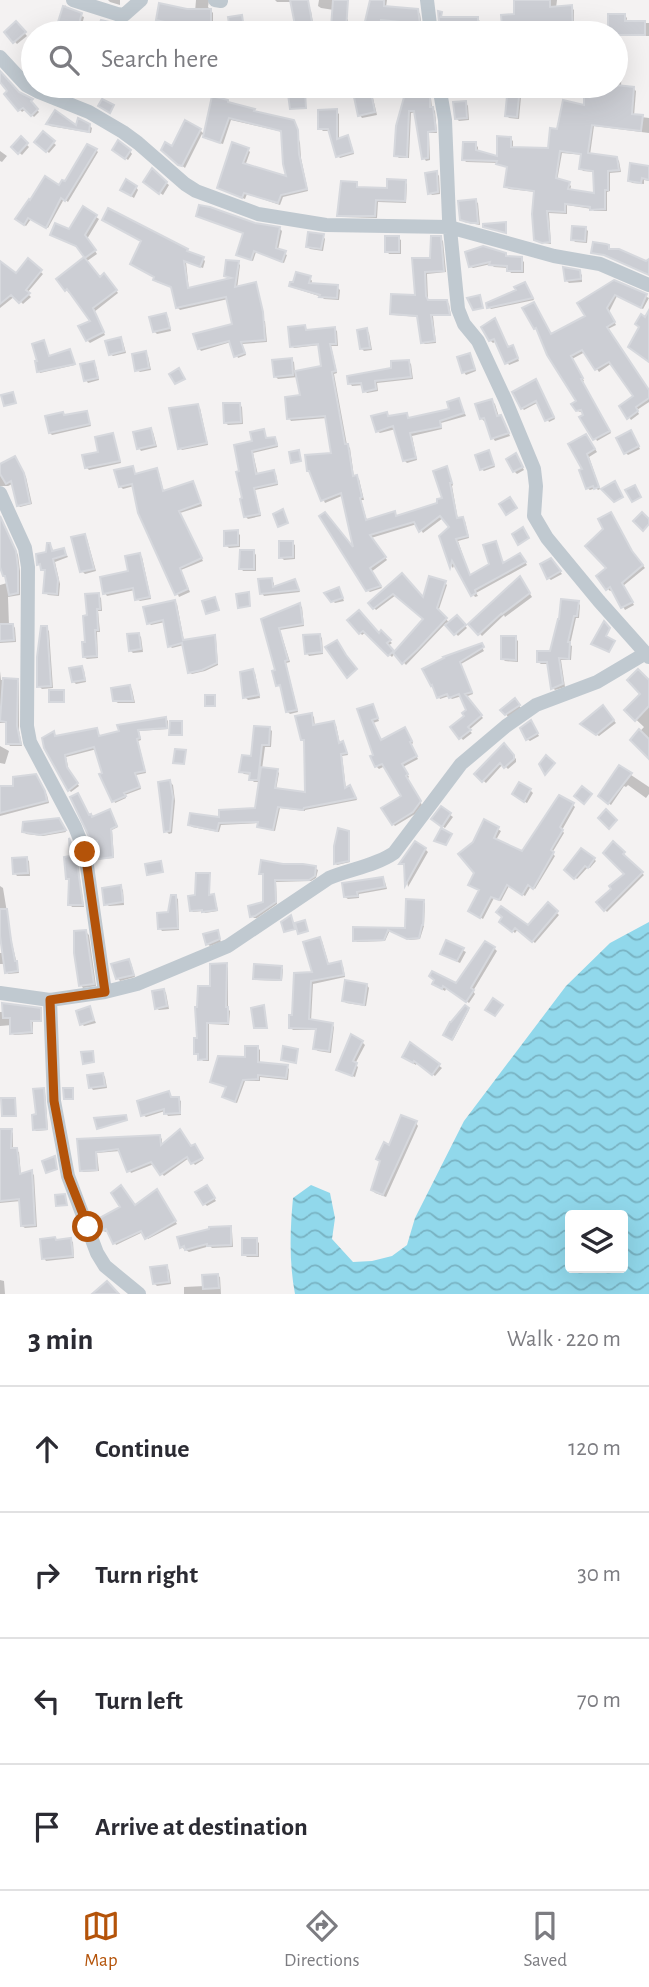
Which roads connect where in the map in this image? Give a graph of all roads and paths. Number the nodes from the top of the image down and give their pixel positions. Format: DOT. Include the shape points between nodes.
graph roads {
  1 [pos="74,0"];
  2 [pos="141,0"];
  3 [pos="215,0"];
  4 [pos="427,0"];
  5 [pos="221,1"];
  6 [pos="430,21"];
  7 [pos="0,57"];
  8 [pos="21,80"];
  9 [pos="53,98"];
  10 [pos="441,98"];
  11 [pos="449,227"];
  12 [pos="649,285"];
  13 [pos="0,493"];
  14 [pos="647,655"];
  15 [pos="105,992"];
  16 [pos="0,993"];
  17 [pos="50,1000"];
  18 [pos="139,1294"];
  1 -- 2 [label="street" via="117,15 124,15"];
  3 -- 5 [label="street"];
  4 -- 6 [label="street"];
  7 -- 8 [label="street"];
  9 -- 11 [label="street" via="123,132 196,191 258,214 326,225"];
  10 -- 11 [label="street"];
  11 -- 12 [label="street" via="600,264"];
  11 -- 14 [label="street" via="458,309 478,341 534,469 534,516 598,601"];
  13 -- 15 [label="street" via="25,548 28,567 30,743 85,852"];
  14 -- 15 [label="street" via="597,682 536,705 498,732 461,764 385,859 329,878 228,946 137,984"];
  15 -- 17 [label="street"];
  16 -- 17 [label="street"];
  17 -- 18 [label="street" via="54,1101 68,1176 97,1253 105,1266"];
}
